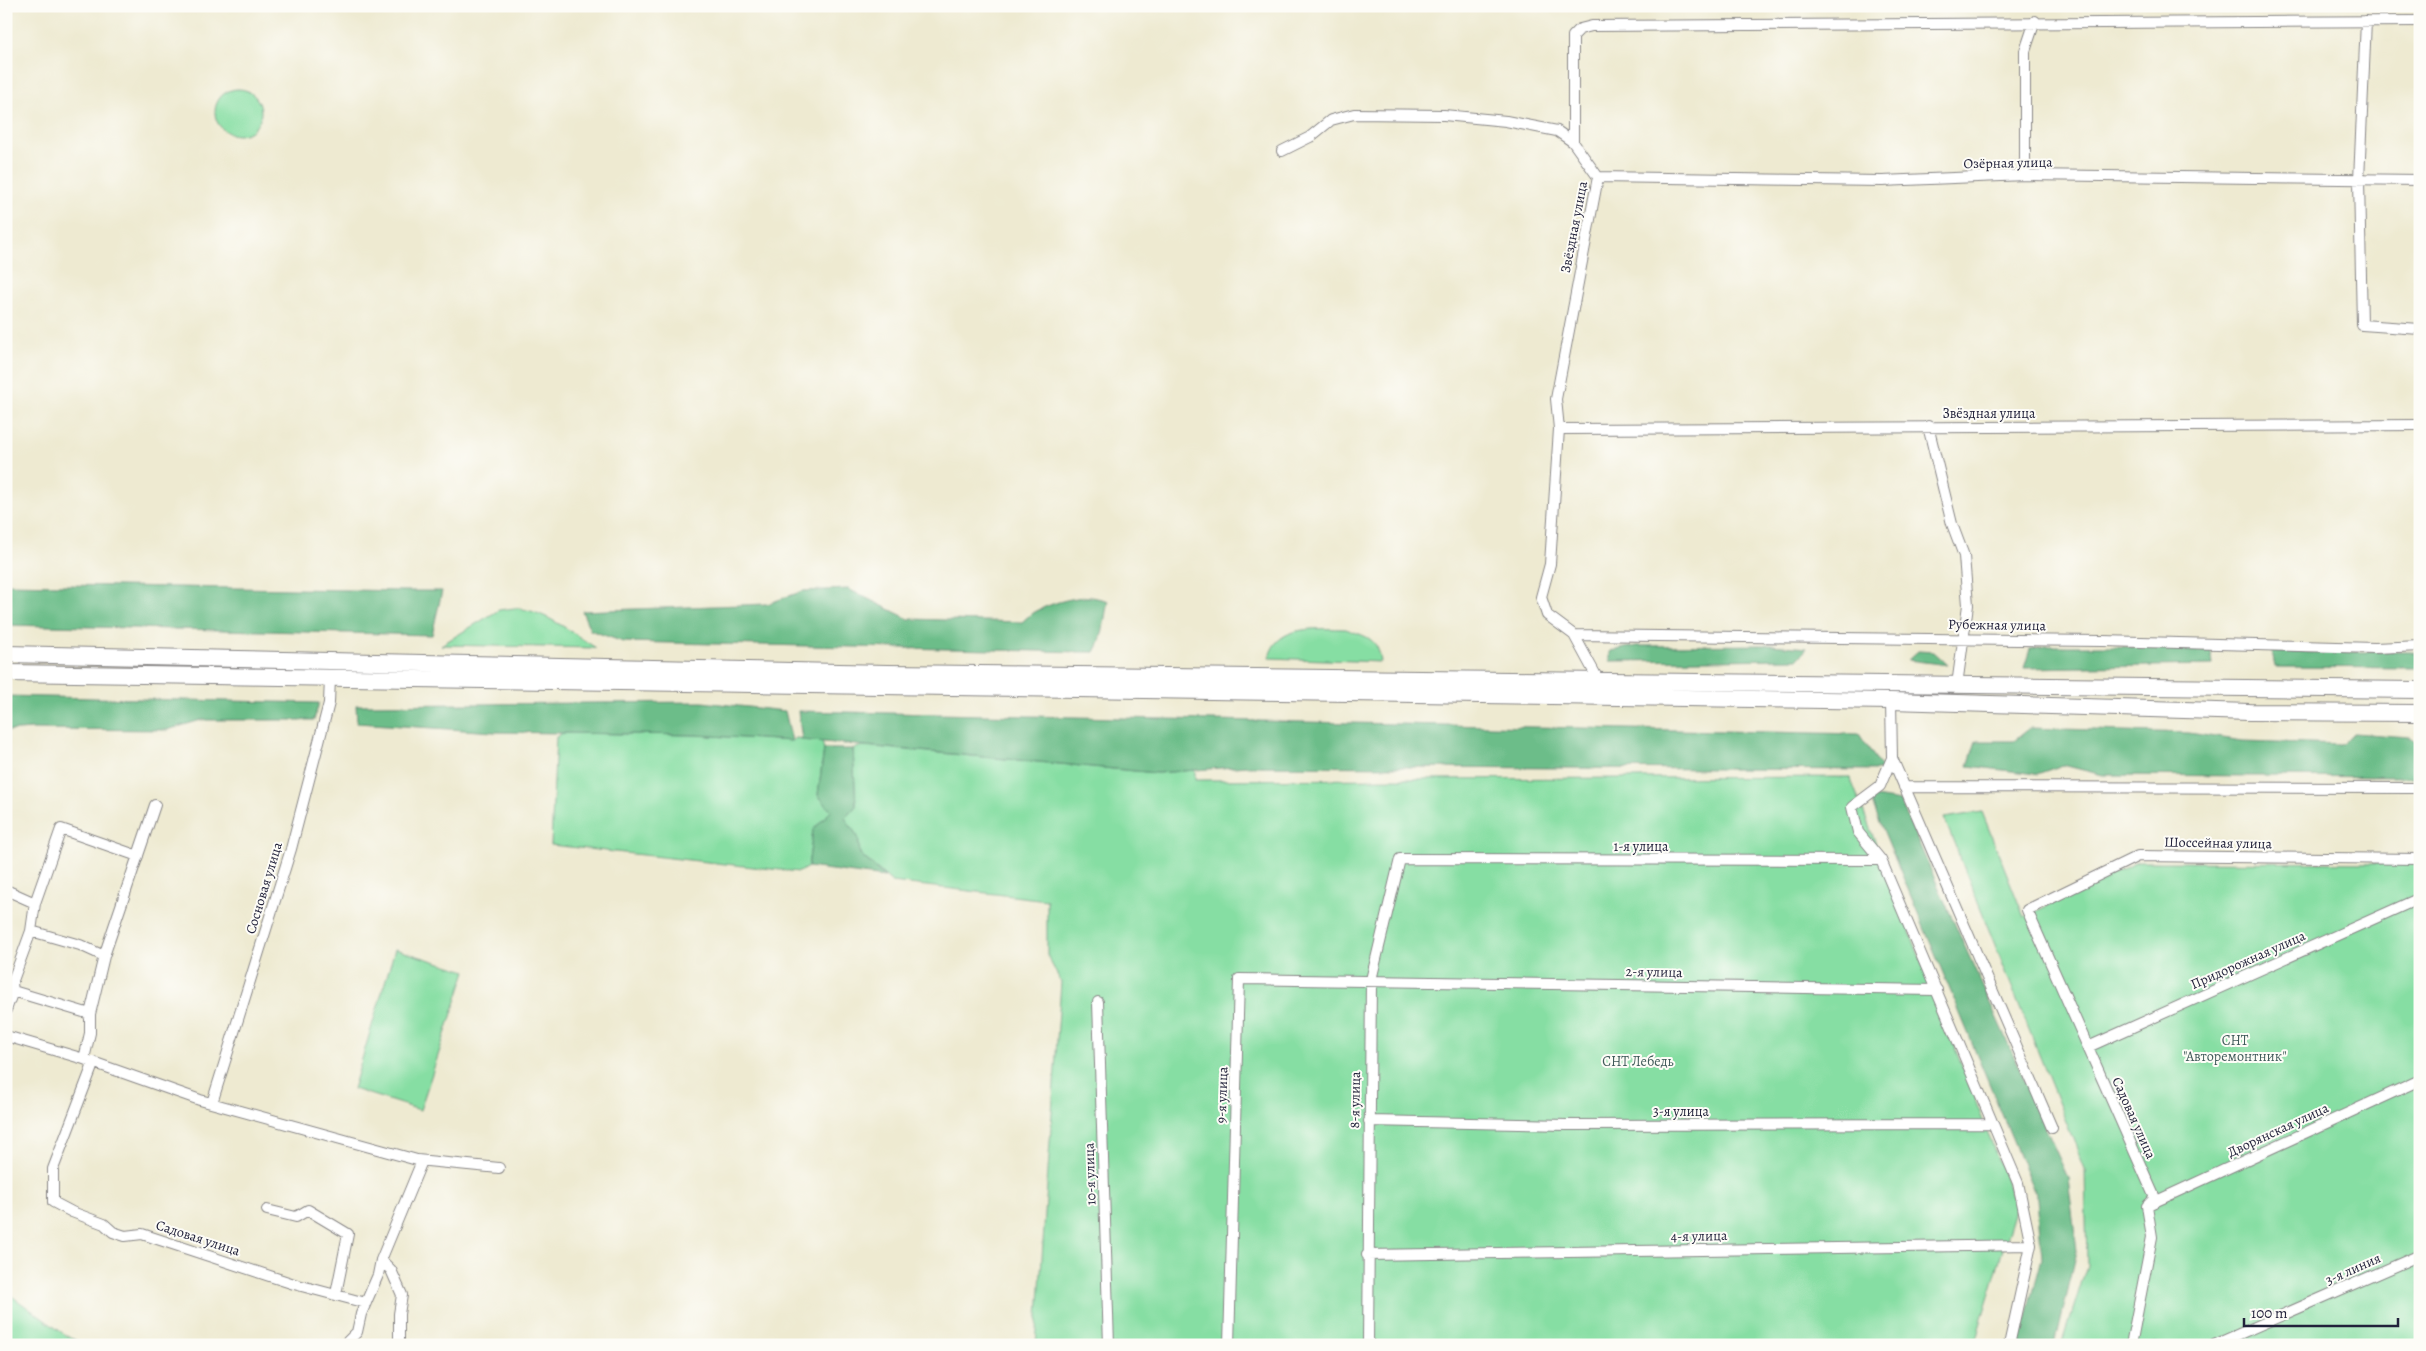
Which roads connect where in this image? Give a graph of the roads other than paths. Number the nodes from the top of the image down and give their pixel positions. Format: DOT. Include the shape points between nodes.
graph roads {
  1 [pos="2366,21"];
  2 [pos="2420,21"];
  3 [pos="2035,22"];
  4 [pos="1573,142"];
  5 [pos="1282,151"];
  6 [pos="2025,176"];
  7 [pos="1598,177"];
  8 [pos="2359,180"];
  9 [pos="2420,180"];
  10 [pos="2420,329"];
  11 [pos="2420,425"];
  12 [pos="1928,426"];
  13 [pos="1559,429"];
  14 [pos="1574,635"];
  15 [pos="1963,638"];
  16 [pos="2420,646"];
  17 [pos="6,654"];
  18 [pos="6,673"];
  19 [pos="1182,676"];
  20 [pos="330,678"];
  21 [pos="1399,679"];
  22 [pos="1599,681"];
  23 [pos="1956,685"];
  24 [pos="1057,689"];
  25 [pos="2420,690"];
  26 [pos="1273,692"];
  27 [pos="1891,702"];
  28 [pos="2420,713"];
  29 [pos="1892,758"];
  30 [pos="1904,787"];
  31 [pos="2420,788"];
  32 [pos="155,805"];
  33 [pos="138,856"];
  34 [pos="1400,859"];
  35 [pos="2420,859"];
  36 [pos="1881,860"];
  37 [pos="6,890"];
  38 [pos="2420,898"];
  39 [pos="35,903"];
  40 [pos="2027,910"];
  41 [pos="31,931"];
  42 [pos="104,956"];
  43 [pos="1371,980"];
  44 [pos="1936,990"];
  45 [pos="13,991"];
  46 [pos="1098,1002"];
  47 [pos="6,1010"];
  48 [pos="90,1014"];
  49 [pos="6,1036"];
  50 [pos="2088,1047"];
  51 [pos="89,1060"];
  52 [pos="2420,1080"];
  53 [pos="212,1103"];
  54 [pos="1369,1122"];
  55 [pos="1993,1124"];
  56 [pos="2052,1128"];
  57 [pos="422,1161"];
  58 [pos="499,1168"];
  59 [pos="2147,1206"];
  60 [pos="267,1210"];
  61 [pos="2031,1245"];
  62 [pos="1367,1255"];
  63 [pos="2420,1255"];
  64 [pos="381,1260"];
  65 [pos="336,1294"];
  66 [pos="366,1302"];
  67 [pos="347,1342"];
  68 [pos="400,1345"];
  69 [pos="1108,1345"];
  70 [pos="1229,1345"];
  71 [pos="1368,1345"];
  72 [pos="2009,1345"];
  73 [pos="2131,1345"];
  74 [pos="2214,1345"];
  1 -- 2 [label="street"];
  1 -- 3 [label="street"];
  1 -- 8 [label="street"];
  3 -- 4 [label="street" via="1592,26 1580,29 1573,36"];
  3 -- 6 [label="street" via="2025,51"];
  4 -- 5 [label="street" via="1557,131 1506,121 1444,115 1354,114 1331,120 1310,137"];
  4 -- 7 [label="street, Звёздная улица"];
  6 -- 7 [label="street, Озёрная улица" via="1882,181"];
  6 -- 8 [label="street, Озёрная улица"];
  7 -- 13 [label="street, Звёздная улица" via="1556,399"];
  8 -- 9 [label="street, Озёрная улица"];
  8 -- 10 [label="street" via="2362,325"];
  11 -- 12 [label="street, Звёздная улица"];
  12 -- 13 [label="street, Звёздная улица"];
  12 -- 15 [label="street" via="1952,524 1964,556 1968,605"];
  13 -- 14 [label="street, Звёздная улица" via="1550,564 1541,598 1547,615"];
  14 -- 15 [label="street, Рубежная улица"];
  14 -- 22 [label="street, Звёздная улица"];
  15 -- 16 [label="street, Рубежная улица" via="2374,648"];
  15 -- 23 [label="street"];
  17 -- 19 [label="highway"];
  18 -- 20 [label="highway"];
  19 -- 21 [label="highway"];
  19 -- 24 [label="highway" via="1160,683 1056,684"];
  20 -- 24 [label="highway"];
  20 -- 53 [label="street, Сосновая улица" via="329,703 290,850"];
  21 -- 22 [label="highway"];
  21 -- 26 [label="highway" via="1403,686 1395,690 1300,688"];
  22 -- 23 [label="highway"];
  23 -- 25 [label="highway"];
  24 -- 26 [label="highway"];
  26 -- 27 [label="highway"];
  27 -- 28 [label="highway" via="2250,712"];
  27 -- 29 [label="street"];
  29 -- 30 [label="street"];
  29 -- 36 [label="street" via="1880,786 1852,807 1858,832"];
  30 -- 31 [label="street"];
  30 -- 56 [label="street"];
  32 -- 33 [label="street"];
  33 -- 39 [label="street" via="61,829"];
  33 -- 42 [label="street"];
  34 -- 36 [label="street, 1-я улица"];
  34 -- 43 [label="street, 8-я улица"];
  35 -- 40 [label="street, Шоссейная улица" via="2138,856"];
  36 -- 44 [label="street"];
  37 -- 39 [label="street"];
  38 -- 50 [label="street, Придорожная улица"];
  39 -- 41 [label="street"];
  40 -- 50 [label="street, Садовая улица"];
  41 -- 42 [label="street" via="80,945"];
  41 -- 45 [label="street" via="12,983"];
  42 -- 48 [label="street"];
  43 -- 44 [label="street, 2-я улица"];
  43 -- 54 [label="street, 8-я улица"];
  43 -- 70 [label="street, 9-я улица" via="1239,979"];
  44 -- 55 [label="street"];
  45 -- 47 [label="street"];
  45 -- 48 [label="street"];
  46 -- 69 [label="street, 10-я улица"];
  48 -- 51 [label="street"];
  49 -- 51 [label="street"];
  50 -- 59 [label="street, Садовая улица" via="2155,1198"];
  51 -- 53 [label="street"];
  51 -- 65 [label="street, Садовая улица" via="53,1169 53,1202 125,1236 142,1234 294,1284"];
  52 -- 59 [label="street, Дворянская улица"];
  53 -- 57 [label="street"];
  54 -- 55 [label="street, 3-я улица"];
  54 -- 62 [label="street, 8-я улица"];
  55 -- 61 [label="street" via="2018,1183"];
  57 -- 58 [label="street"];
  57 -- 64 [label="street"];
  59 -- 73 [label="street, Садовая улица" via="2152,1237"];
  60 -- 65 [label="street" via="296,1217 308,1210 348,1234"];
  61 -- 62 [label="street, 4-я улица"];
  61 -- 72 [label="street"];
  62 -- 71 [label="street, 8-я улица"];
  63 -- 74 [label="street, 3-я линия"];
  64 -- 66 [label="street"];
  64 -- 68 [label="street" via="391,1270 402,1295"];
  65 -- 66 [label="street, Садовая улица"];
  66 -- 67 [label="street" via="357,1332"];
}
